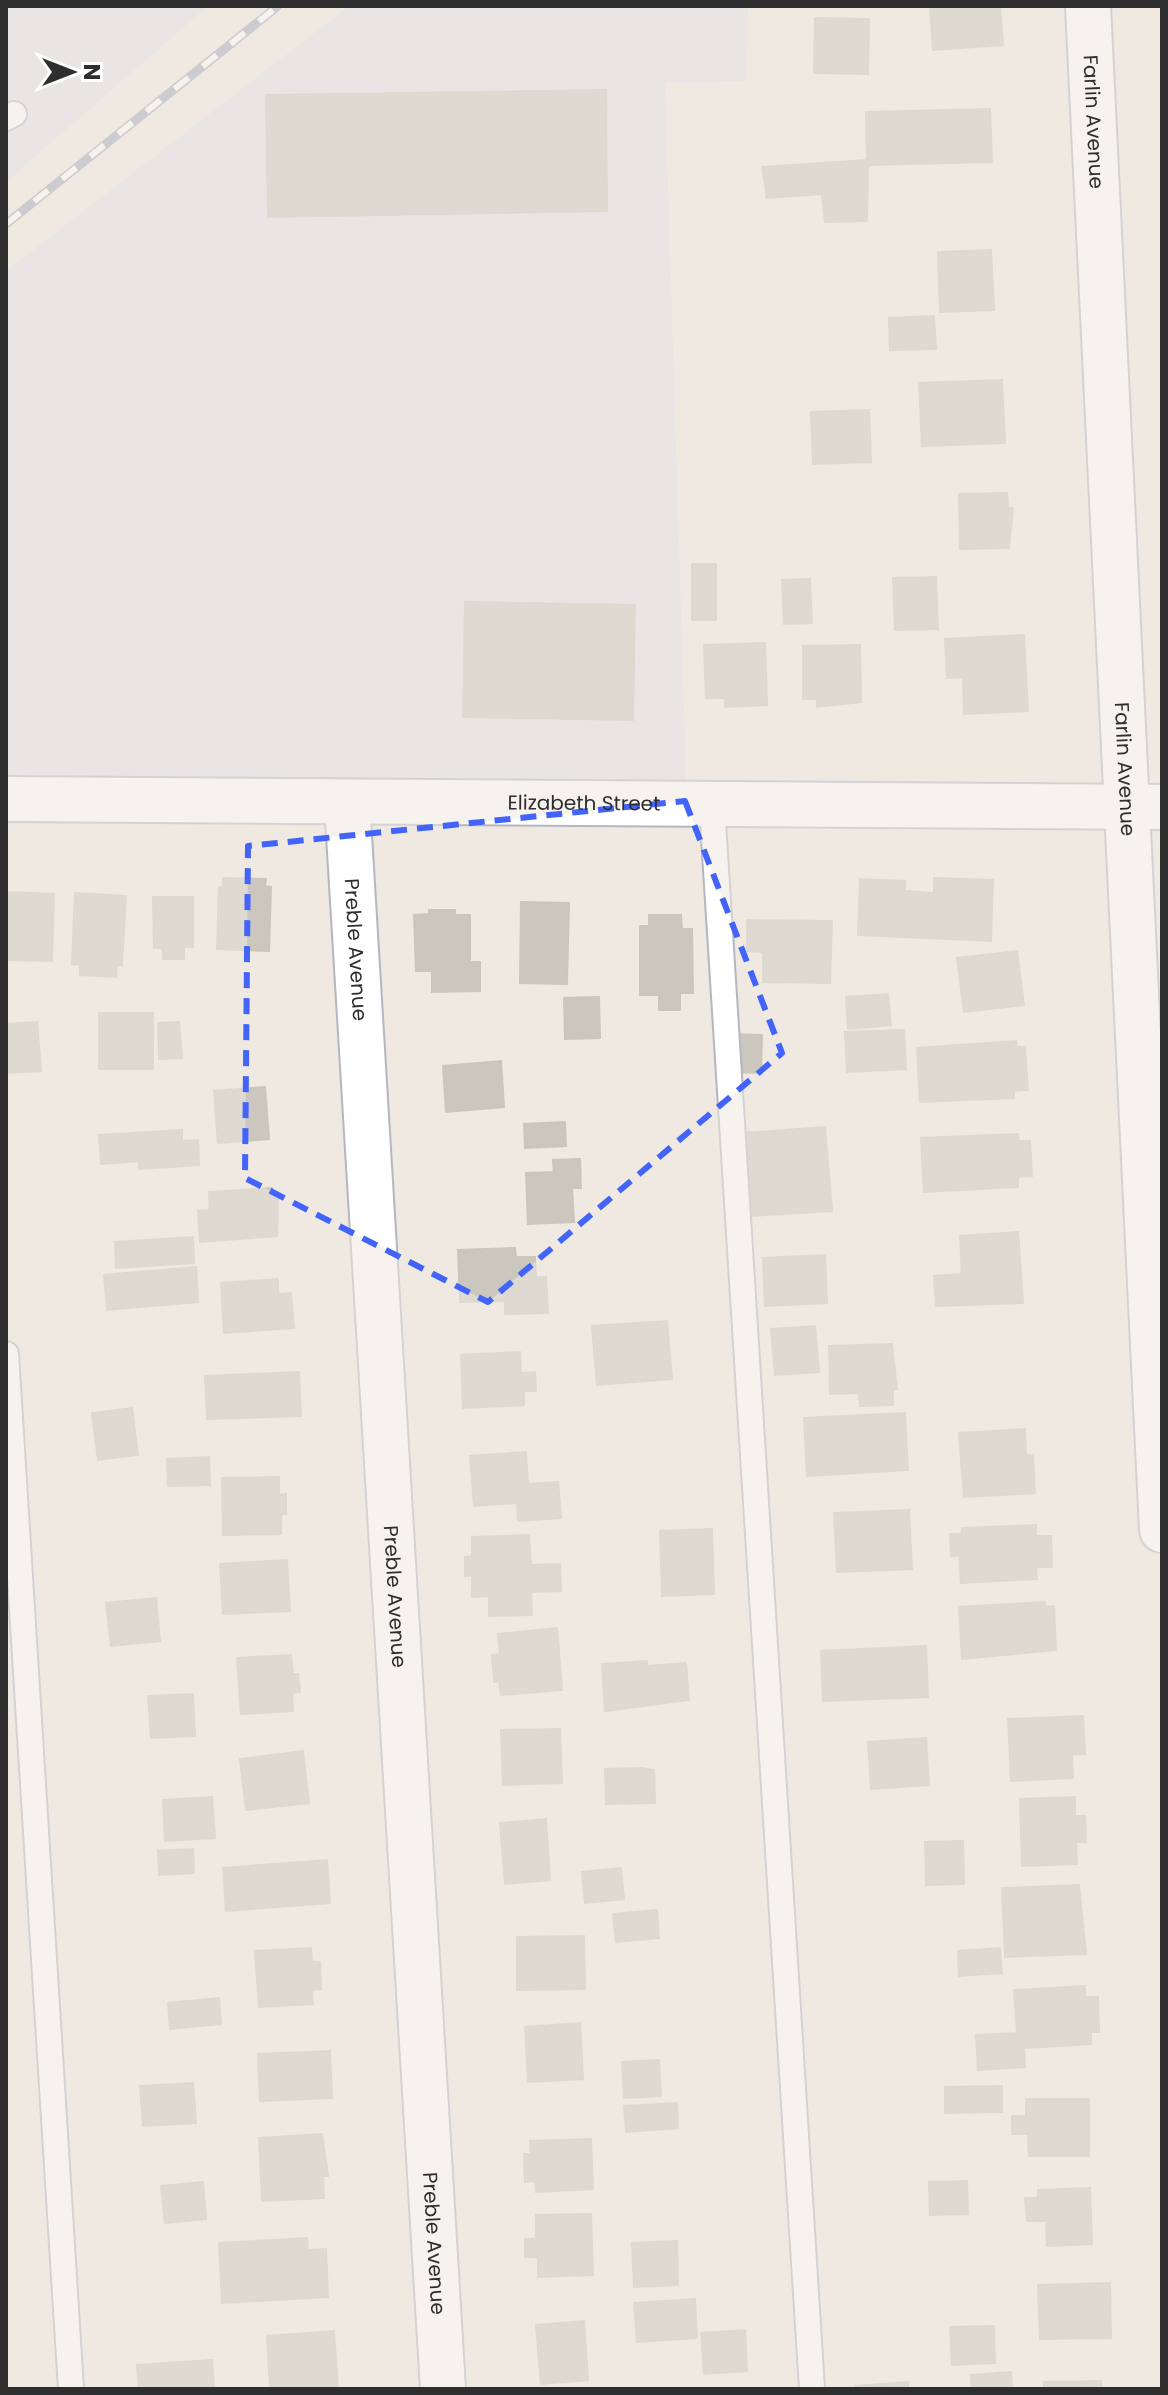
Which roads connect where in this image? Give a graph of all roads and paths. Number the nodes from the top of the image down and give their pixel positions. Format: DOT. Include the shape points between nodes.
graph roads {
  1 [pos="1088,6"];
  2 [pos="6,799"];
  3 [pos="347,802"];
  4 [pos="712,806"];
  5 [pos="1145,807"];
  6 [pos="6,1354"];
  7 [pos="1162,1530"];
  8 [pos="71,2389"];
  9 [pos="443,2389"];
  10 [pos="812,2389"];
  1 -- 5 [label="street, Farlin Avenue"];
  2 -- 3 [label="street, Elizabeth Street"];
  3 -- 4 [label="street, Elizabeth Street"];
  3 -- 9 [label="street, Preble Avenue"];
  4 -- 5 [label="street, Elizabeth Street"];
  4 -- 10 [label="lane"];
  5 -- 7 [label="street, Farlin Avenue"];
  6 -- 8 [label="lane"];
}
